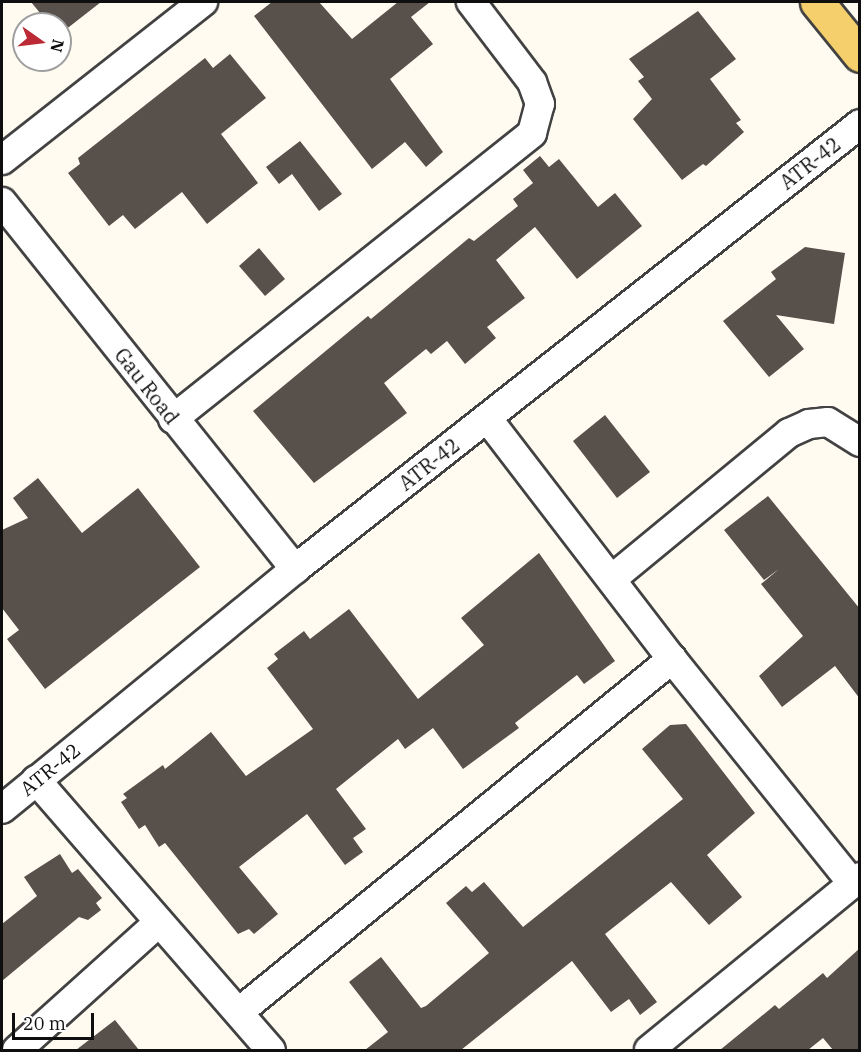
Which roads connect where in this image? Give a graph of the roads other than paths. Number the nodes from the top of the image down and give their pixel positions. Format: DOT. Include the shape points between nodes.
graph roads {
  1 [pos="203,2"];
  2 [pos="471,2"];
  3 [pos="817,2"];
  4 [pos="860,55"];
  5 [pos="860,124"];
  6 [pos="2,160"];
  7 [pos="2,202"];
  8 [pos="487,418"];
  9 [pos="173,419"];
  10 [pos="860,442"];
  11 [pos="295,569"];
  12 [pos="613,578"];
  13 [pos="672,659"];
  14 [pos="36,780"];
  15 [pos="2,809"];
  16 [pos="856,880"];
  17 [pos="158,923"];
  18 [pos="239,1012"];
  19 [pos="17,1050"];
  20 [pos="271,1050"];
  21 [pos="649,1050"];
  1 -- 6 [label="street"];
  2 -- 9 [label="street" via="532,82 540,104 532,133 518,148"];
  3 -- 4 [label="main road"];
  5 -- 8 [label="street, ATR-42"];
  7 -- 9 [label="street, Gau Road"];
  8 -- 11 [label="street, ATR-42"];
  8 -- 12 [label="street"];
  9 -- 11 [label="street, Gau Road"];
  10 -- 12 [label="street" via="828,422 809,424 789,433"];
  11 -- 14 [label="street, ATR-42"];
  12 -- 13 [label="street"];
  13 -- 16 [label="street"];
  13 -- 18 [label="street"];
  14 -- 15 [label="street, ATR-42"];
  14 -- 17 [label="street"];
  16 -- 21 [label="street"];
  17 -- 18 [label="street"];
  17 -- 19 [label="street"];
  18 -- 20 [label="street"];
}
